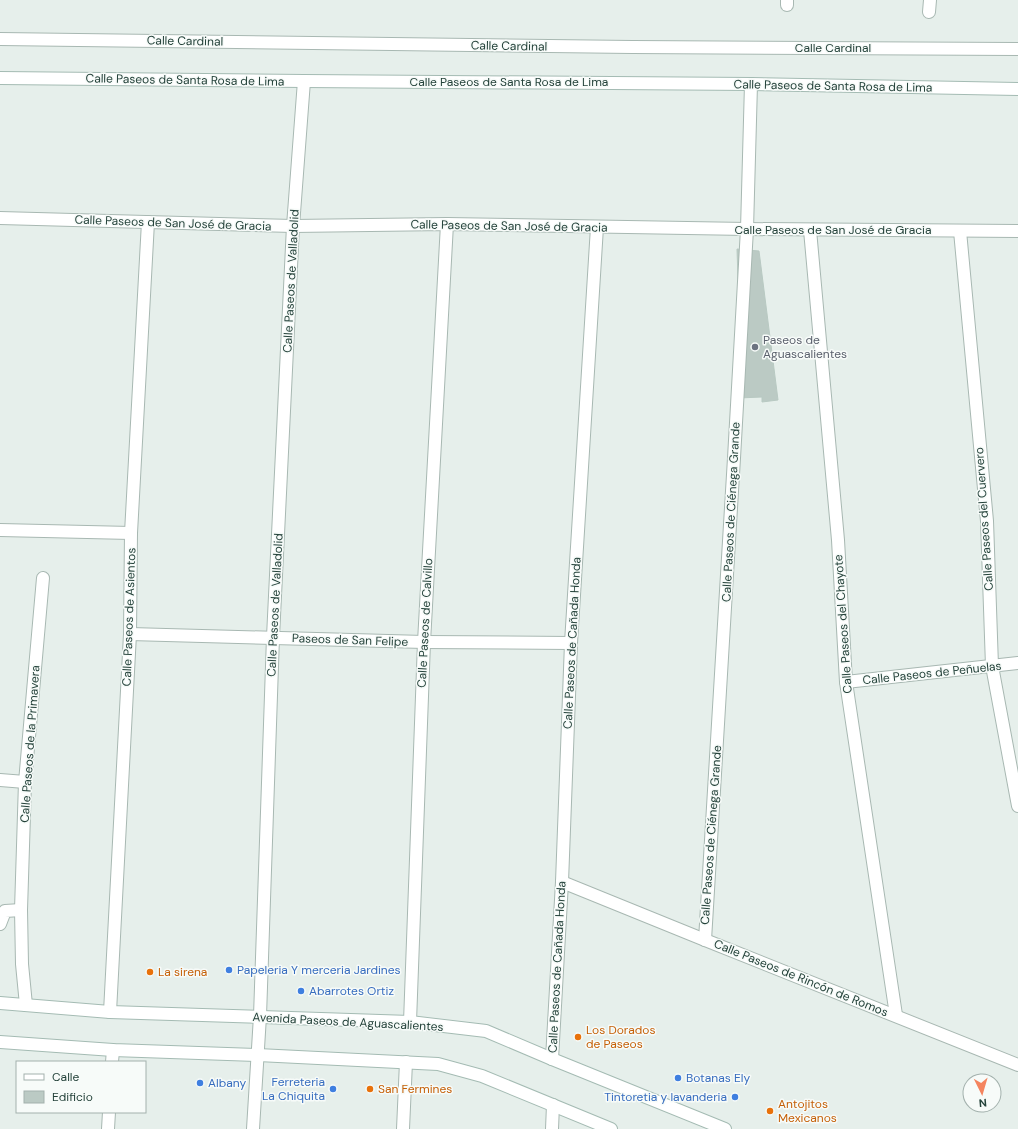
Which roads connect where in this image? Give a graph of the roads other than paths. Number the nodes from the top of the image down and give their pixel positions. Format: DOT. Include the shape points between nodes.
graph roads {
  1 [pos="0,39"];
  2 [pos="1018,50"];
  3 [pos="0,78"];
  4 [pos="304,81"];
  5 [pos="751,84"];
  6 [pos="1018,89"];
  7 [pos="0,218"];
  8 [pos="148,222"];
  9 [pos="447,224"];
  10 [pos="294,226"];
  11 [pos="597,227"];
  12 [pos="747,229"];
  13 [pos="810,230"];
  14 [pos="960,231"];
  15 [pos="1018,232"];
  16 [pos="0,530"];
  17 [pos="131,533"];
  18 [pos="43,578"];
  19 [pos="130,634"];
  20 [pos="273,637"];
  21 [pos="424,642"];
  22 [pos="571,643"];
  23 [pos="1018,663"];
  24 [pos="992,666"];
  25 [pos="846,682"];
  26 [pos="0,780"];
  27 [pos="25,782"];
  28 [pos="1018,806"];
  29 [pos="562,882"];
  30 [pos="22,910"];
  31 [pos="0,924"];
  32 [pos="704,940"];
  33 [pos="0,1003"];
  34 [pos="26,1005"];
  35 [pos="110,1012"];
  36 [pos="896,1015"];
  37 [pos="260,1016"];
  38 [pos="410,1022"];
  39 [pos="0,1042"];
  40 [pos="113,1050"];
  41 [pos="258,1055"];
  42 [pos="552,1059"];
  43 [pos="112,1061"];
  44 [pos="406,1062"];
  45 [pos="1018,1064"];
  46 [pos="553,1105"];
  47 [pos="109,1113"];
  48 [pos="108,1129"];
  49 [pos="253,1129"];
  50 [pos="403,1129"];
  51 [pos="552,1129"];
  52 [pos="611,1129"];
  53 [pos="725,1129"];
  1 -- 2 [label="street, Calle Cardinal"];
  3 -- 4 [label="street, Calle Paseos de Santa Rosa de Lima"];
  4 -- 5 [label="street, Calle Paseos de Santa Rosa de Lima"];
  4 -- 10 [label="street, Calle Paseos de Valladolid"];
  5 -- 6 [label="street, Calle Paseos de Santa Rosa de Lima"];
  5 -- 12 [label="street, Calle Paseos de Ciénega Grande"];
  7 -- 8 [label="street, Calle Paseos de San José de Gracia"];
  8 -- 10 [label="street, Calle Paseos de San José de Gracia"];
  8 -- 17 [label="street, Calle Paseos de Asientos"];
  9 -- 10 [label="street, Calle Paseos de San José de Gracia"];
  9 -- 11 [label="street, Calle Paseos de San José de Gracia"];
  9 -- 21 [label="street, Calle Paseos de Calvillo"];
  10 -- 20 [label="street, Calle Paseos de Valladolid"];
  11 -- 12 [label="street, Calle Paseos de San José de Gracia"];
  11 -- 22 [label="street, Calle Paseos de Cañada Honda"];
  12 -- 13 [label="street, Calle Paseos de San José de Gracia"];
  12 -- 32 [label="street, Calle Paseos de Ciénega Grande"];
  13 -- 14 [label="street, Calle Paseos de San José de Gracia"];
  13 -- 25 [label="street, Calle Paseos del Chayote" via="838,540"];
  14 -- 15 [label="street, Calle Paseos de San José de Gracia"];
  14 -- 24 [label="street, Calle Paseos del Cuervero" via="987,521"];
  16 -- 17 [label="street"];
  17 -- 19 [label="street, Calle Paseos de Asientos"];
  18 -- 27 [label="street, Calle Paseos de la Primavera"];
  19 -- 20 [label="street, Paseos de San Felipe"];
  19 -- 35 [label="street, Calle Paseos de Asientos"];
  20 -- 21 [label="street, Paseos de San Felipe"];
  20 -- 37 [label="street, Calle Paseos de Valladolid"];
  21 -- 22 [label="street, Paseos de San Felipe"];
  21 -- 38 [label="street, Calle Paseos de Calvillo"];
  22 -- 29 [label="street, Calle Paseos de Cañada Honda"];
  23 -- 24 [label="street, Calle Paseos de Peñuelas"];
  24 -- 25 [label="street, Calle Paseos de Peñuelas"];
  24 -- 28 [label="street, Calle Paseos del Cuervero"];
  25 -- 36 [label="street, Calle Paseos del Chayote"];
  26 -- 27 [label="street"];
  27 -- 30 [label="street, Calle Paseos de la Primavera"];
  29 -- 32 [label="street, Calle Paseos de Rincón de Romos"];
  29 -- 42 [label="street, Calle Paseos de Cañada Honda"];
  30 -- 31 [label="street" via="5,911"];
  30 -- 34 [label="street, Calle Paseos de la Primavera" via="22,964"];
  32 -- 36 [label="street, Calle Paseos de Rincón de Romos"];
  33 -- 34 [label="street, Avenida Paseos de Aguascalientes"];
  34 -- 35 [label="street, Avenida Paseos de Aguascalientes"];
  35 -- 37 [label="street, Avenida Paseos de Aguascalientes"];
  36 -- 45 [label="street, Calle Paseos de Rincón de Romos"];
  37 -- 38 [label="street, Avenida Paseos de Aguascalientes"];
  37 -- 41 [label="street, Calle Paseos de Valladolid"];
  38 -- 42 [label="street, Avenida Paseos de Aguascalientes" via="486,1031"];
  39 -- 40 [label="street"];
  40 -- 41 [label="street"];
  40 -- 43 [label="street"];
  41 -- 44 [label="street"];
  41 -- 49 [label="street, Calle Paseos de Valladolid"];
  42 -- 53 [label="street, Avenida Paseos de Aguascalientes"];
  44 -- 46 [label="street" via="438,1064 482,1076"];
  44 -- 50 [label="street"];
  46 -- 51 [label="street"];
  46 -- 52 [label="street"];
  47 -- 48 [label="street"];
}
